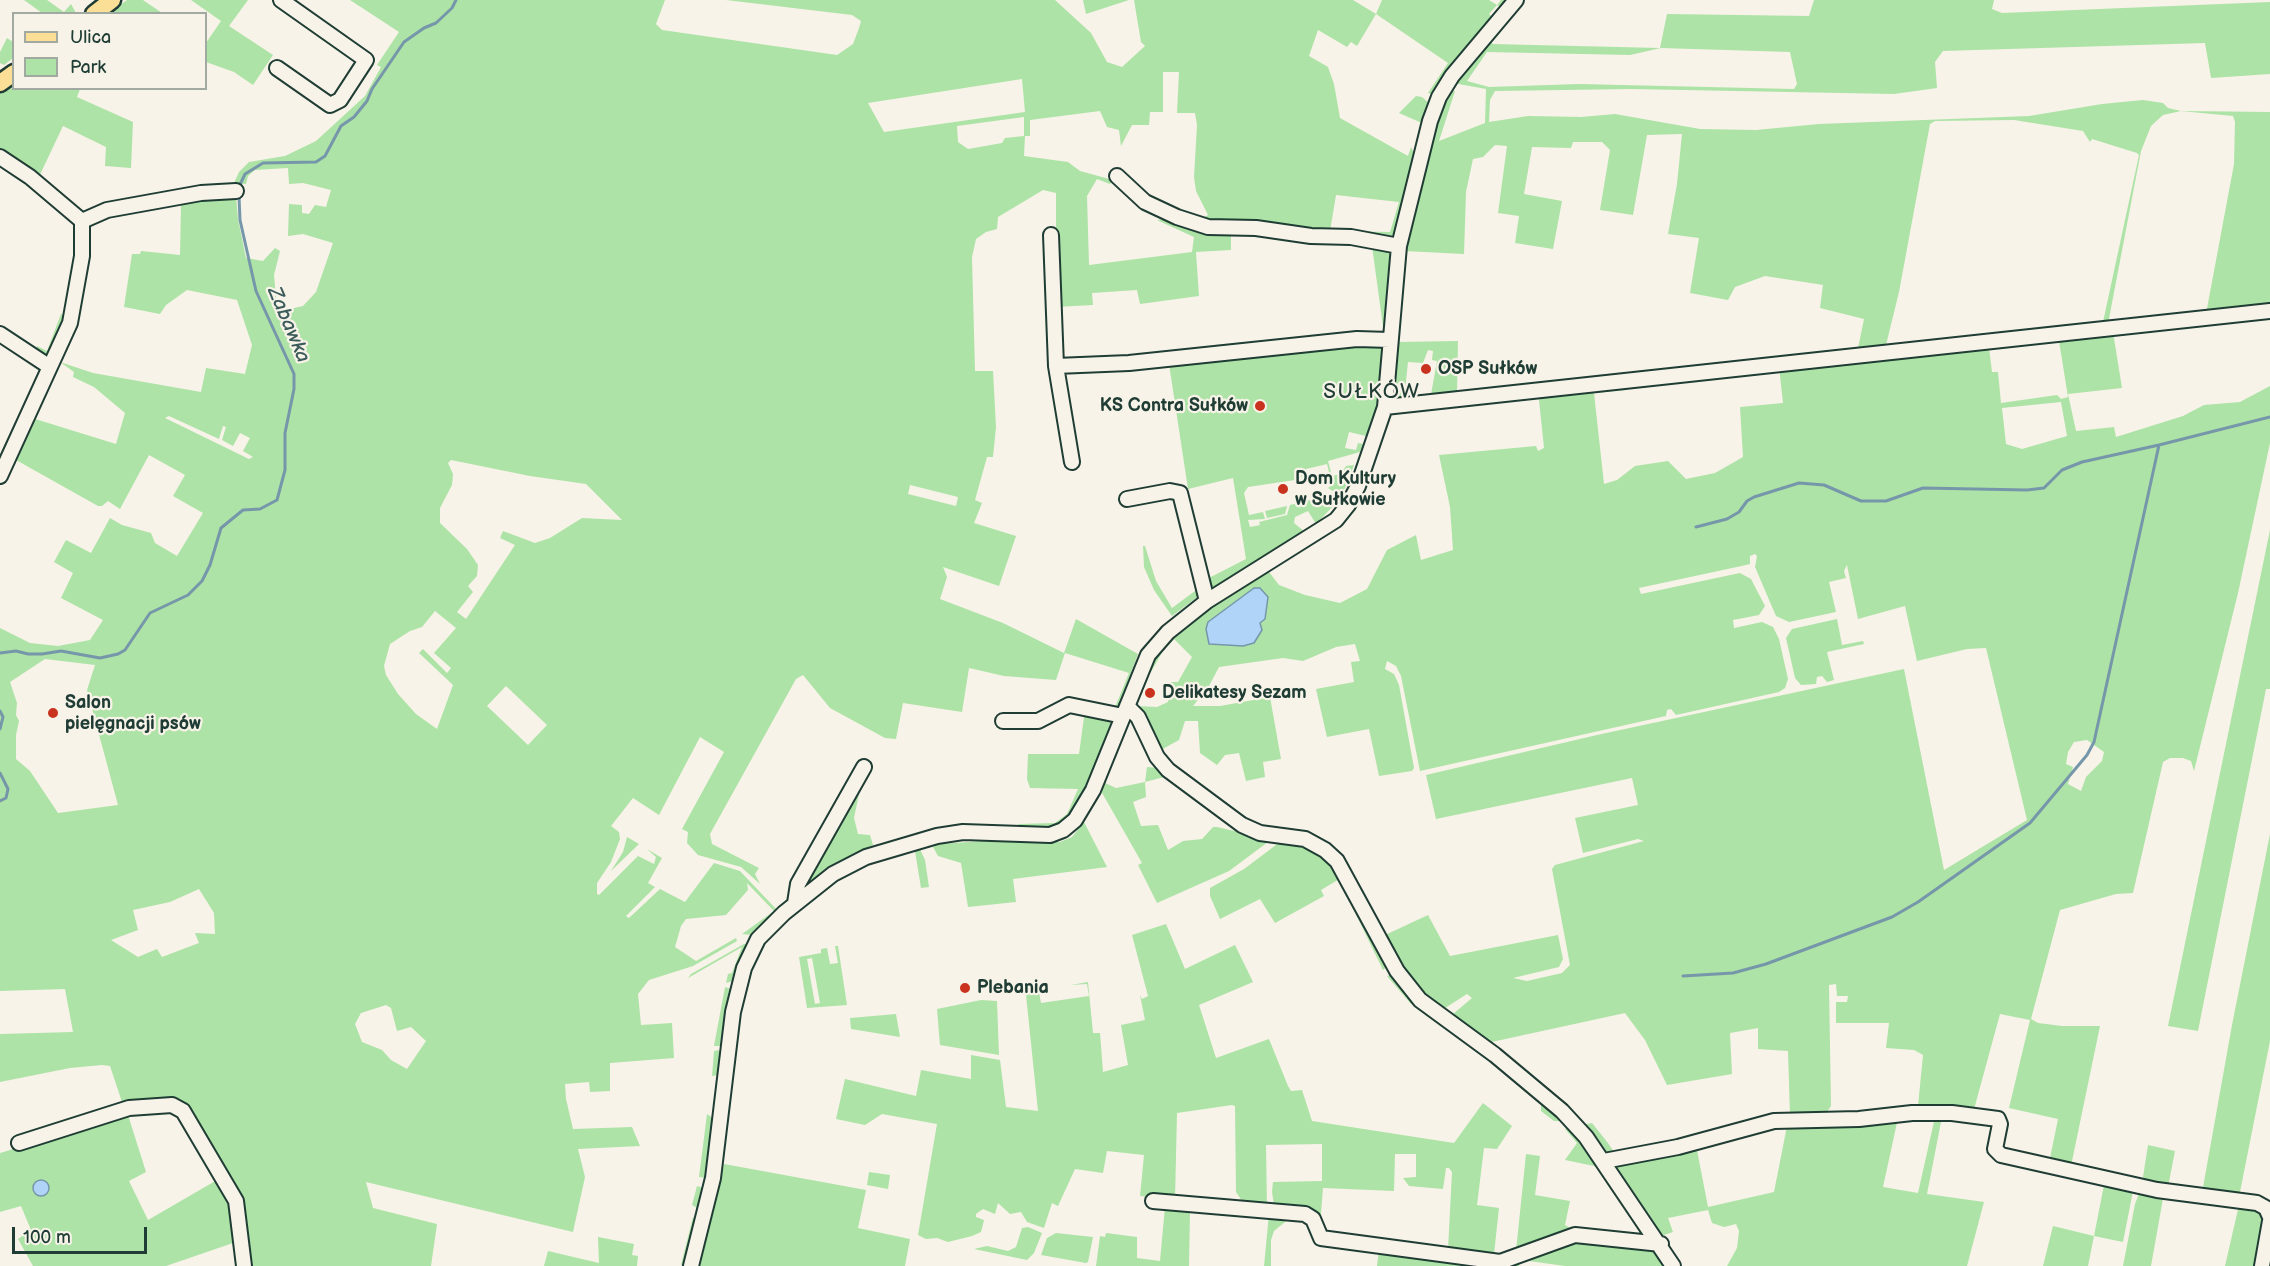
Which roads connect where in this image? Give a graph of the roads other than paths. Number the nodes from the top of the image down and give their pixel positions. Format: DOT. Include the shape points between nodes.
graph roads {
  1 [pos="112,0"];
  2 [pos="281,0"];
  3 [pos="1516,0"];
  4 [pos="97,12"];
  5 [pos="277,68"];
  6 [pos="0,157"];
  7 [pos="1117,176"];
  8 [pos="236,191"];
  9 [pos="82,221"];
  10 [pos="1051,235"];
  11 [pos="1399,246"];
  12 [pos="2270,311"];
  13 [pos="0,334"];
  14 [pos="1390,340"];
  15 [pos="1056,366"];
  16 [pos="50,367"];
  17 [pos="1384,408"];
  18 [pos="1072,462"];
  19 [pos="0,476"];
  20 [pos="1127,499"];
  21 [pos="1207,601"];
  22 [pos="1125,711"];
  23 [pos="1003,721"];
  24 [pos="864,767"];
  25 [pos="795,903"];
  26 [pos="19,1143"];
  27 [pos="1604,1161"];
  28 [pos="1153,1201"];
  29 [pos="2270,1216"];
  30 [pos="1661,1244"];
  31 [pos="244,1266"];
  32 [pos="691,1266"];
  33 [pos="1673,1266"];
  34 [pos="2262,1266"];
  1 -- 4 [label="main road"];
  2 -- 5 [label="street" via="366,60 340,100 330,105"];
  3 -- 11 [label="street" via="1439,97 1427,130"];
  6 -- 9 [label="street"];
  7 -- 11 [label="street" via="1145,202 1208,227 1351,237"];
  8 -- 9 [label="street" via="201,193 107,210"];
  9 -- 16 [label="street" via="79,283 70,323"];
  10 -- 15 [label="street"];
  11 -- 14 [label="street"];
  12 -- 17 [label="street"];
  13 -- 16 [label="street"];
  14 -- 15 [label="street" via="1357,339 1129,363"];
  14 -- 17 [label="street"];
  15 -- 18 [label="street"];
  16 -- 19 [label="street"];
  17 -- 21 [label="street" via="1358,486 1336,520"];
  20 -- 21 [label="street" via="1170,491 1180,493"];
  21 -- 22 [label="street" via="1168,632 1148,655"];
  22 -- 23 [label="street" via="1069,705 1038,722"];
  22 -- 25 [label="street" via="1093,790 1075,820 1063,830 1050,835 963,832 891,848 833,874"];
  22 -- 27 [label="street" via="1138,717 1157,757 1168,770 1242,825 1260,833 1305,839 1337,861 1397,970 1420,1000 1562,1111"];
  24 -- 25 [label="street" via="798,884"];
  25 -- 32 [label="street" via="758,939 744,968 733,1012 713,1178"];
  26 -- 31 [label="street" via="129,1108 172,1105 183,1111 236,1201"];
  27 -- 29 [label="street" via="1678,1147 1774,1120 1952,1113 1998,1119 1995,1149 2001,1155 2157,1190 2257,1203"];
  27 -- 30 [label="street"];
  28 -- 30 [label="street" via="1305,1214 1313,1219 1321,1238 1500,1262 1575,1235"];
  29 -- 34 [label="street"];
  30 -- 33 [label="street"];
}
